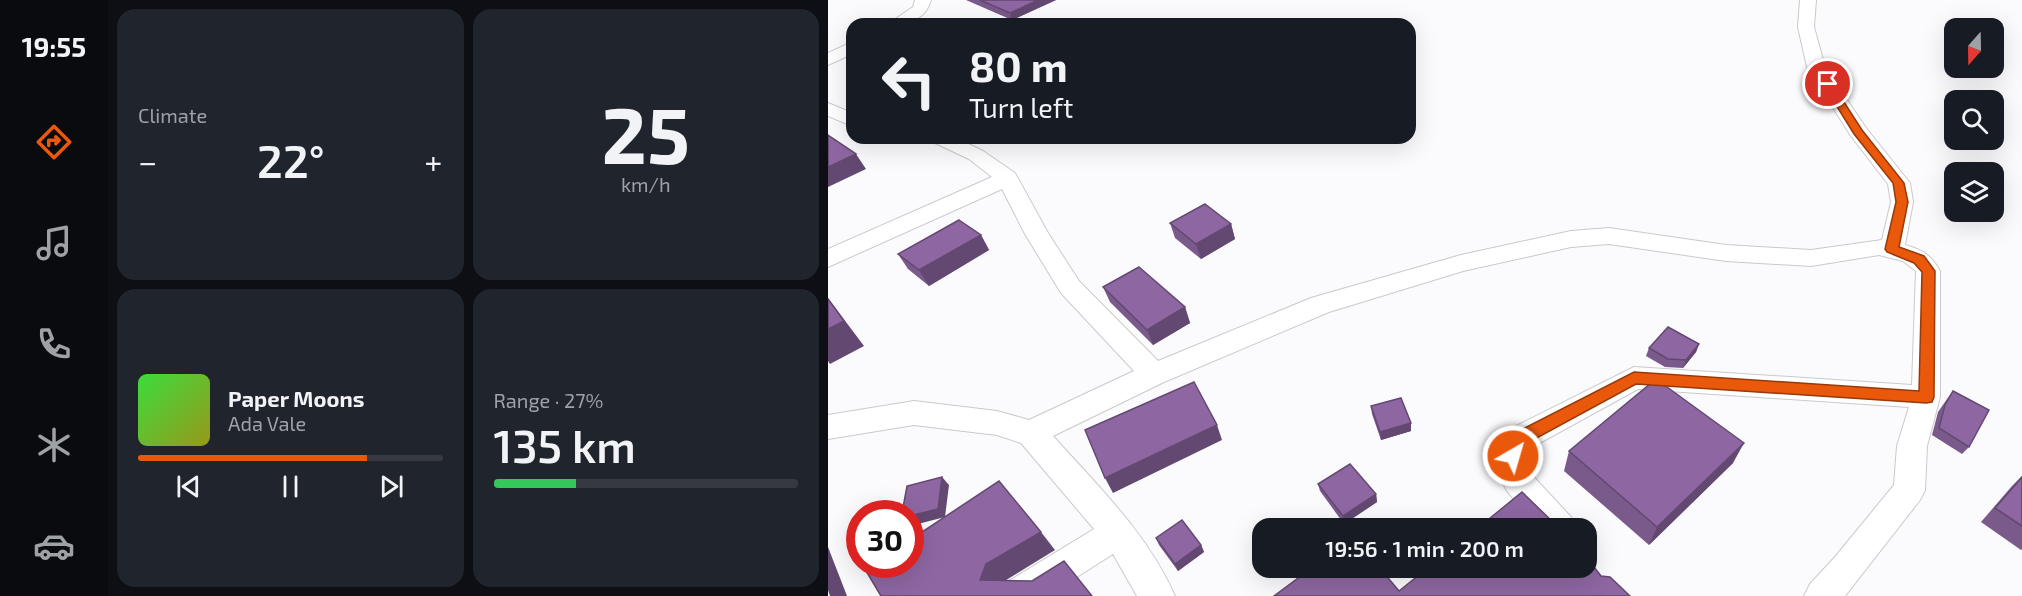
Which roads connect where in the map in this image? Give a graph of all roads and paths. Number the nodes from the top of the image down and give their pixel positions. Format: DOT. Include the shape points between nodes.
graph roads {
  1 [pos="923,0"];
  2 [pos="1808,0"];
  3 [pos="906,18"];
  4 [pos="846,50"];
  5 [pos="828,60"];
  6 [pos="828,109"];
  7 [pos="846,117"];
  8 [pos="953,144"];
  9 [pos="1007,178"];
  10 [pos="1892,249"];
  11 [pos="828,259"];
  12 [pos="1154,374"];
  13 [pos="1926,397"];
  14 [pos="828,426"];
  15 [pos="1031,433"];
  16 [pos="1549,518"];
  17 [pos="1118,532"];
  18 [pos="1016,596"];
  19 [pos="1157,596"];
  20 [pos="1822,596"];
  1 -- 3 [label="street" via="920,10"];
  2 -- 10 [label="street" via="1806,27 1816,68 1858,132 1899,183 1902,202"];
  4 -- 5 [label="street"];
  6 -- 7 [label="street"];
  8 -- 9 [label="street" via="976,155"];
  9 -- 11 [label="street"];
  9 -- 12 [label="street" via="1070,287"];
  10 -- 12 [label="street" via="1811,258 1726,253 1609,236 1570,238 1461,262 1320,305"];
  10 -- 13 [label="street" via="1919,260 1928,271"];
  12 -- 15 [label="street"];
  13 -- 16 [label="street" via="1634,378 1525,436 1513,456 1518,481"];
  13 -- 20 [label="street" via="1912,446 1909,490"];
  14 -- 15 [label="street" via="914,414 997,423"];
  15 -- 17 [label="street"];
  17 -- 18 [label="street"];
  17 -- 19 [label="street"];
}
